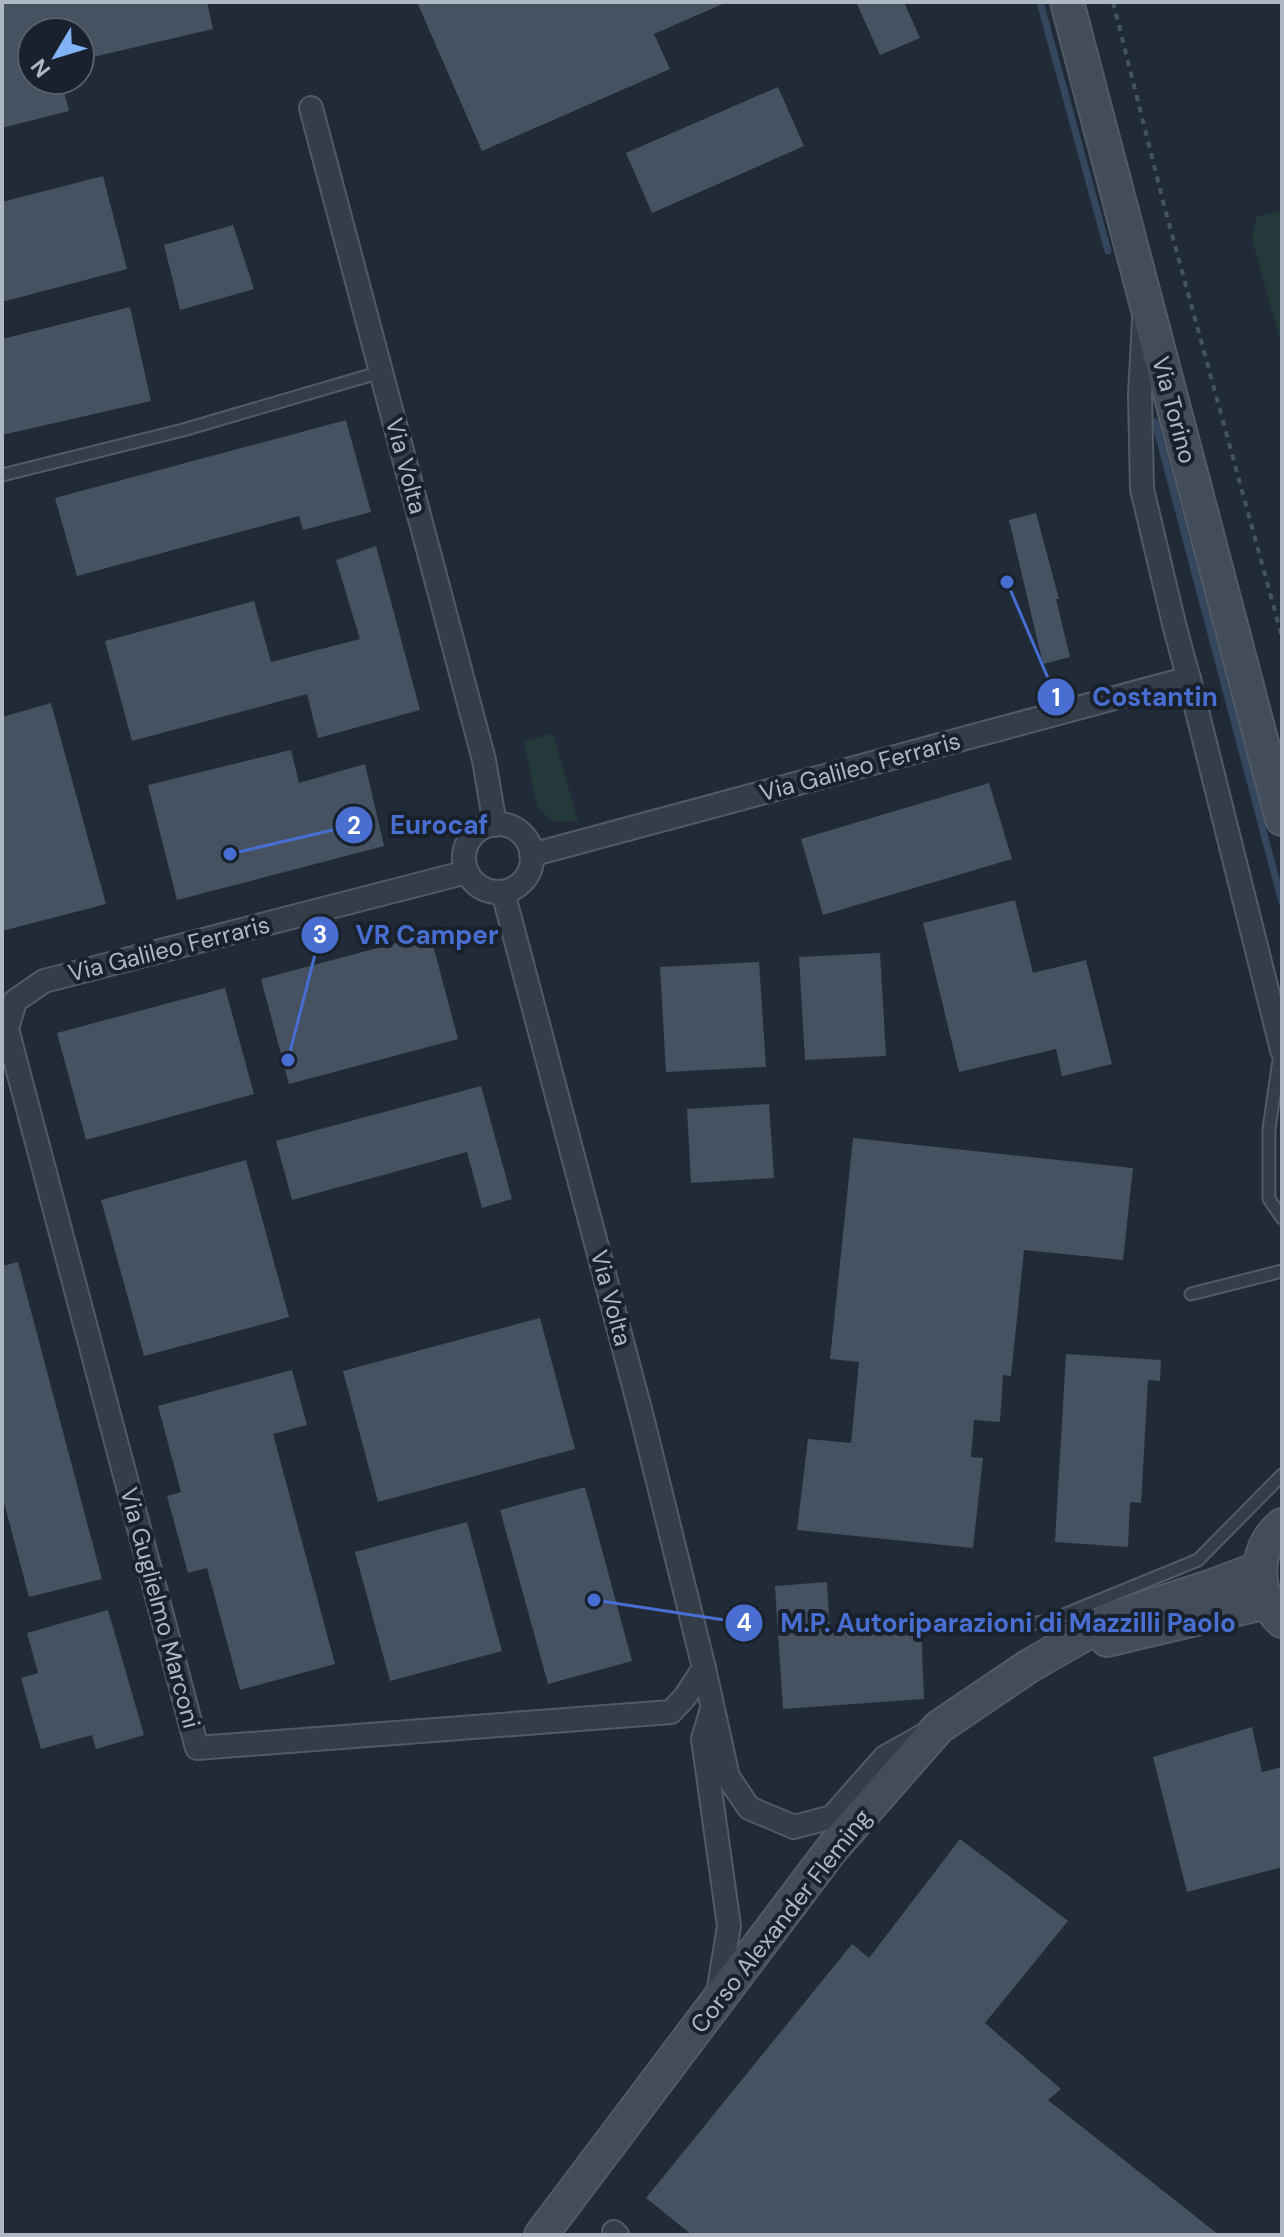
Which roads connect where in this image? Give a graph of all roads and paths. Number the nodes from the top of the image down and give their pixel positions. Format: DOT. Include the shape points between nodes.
graph roads {
  1 [pos="1067,2"];
  2 [pos="1113,2"];
  3 [pos="311,108"];
  4 [pos="1145,299"];
  5 [pos="381,372"];
  6 [pos="2,475"];
  7 [pos="1282,637"];
  8 [pos="1189,678"];
  9 [pos="1282,819"];
  10 [pos="495,825"];
  11 [pos="531,855"];
  12 [pos="467,872"];
  13 [pos="503,892"];
  14 [pos="15,1001"];
  15 [pos="1281,1048"];
  16 [pos="1282,1218"];
  17 [pos="1282,1271"];
  18 [pos="1191,1294"];
  19 [pos="1282,1475"];
  20 [pos="1282,1525"];
  21 [pos="1260,1568"];
  22 [pos="1274,1612"];
  23 [pos="1010,1627"];
  24 [pos="1061,1649"];
  25 [pos="704,1668"];
  26 [pos="712,1707"];
  27 [pos="939,1727"];
  28 [pos="716,2003"];
  29 [pos="541,2235"];
  1 -- 4 [label="street, Via Torino"];
  2 -- 7 [label="path"];
  3 -- 5 [label="street, Via Volta"];
  4 -- 8 [label="street" via="1142,489"];
  4 -- 9 [label="street, Via Torino"];
  5 -- 6 [label="lane" via="183,430"];
  5 -- 10 [label="street, Via Volta" via="484,760"];
  8 -- 11 [label="street, Via Galileo Ferraris"];
  8 -- 15 [label="street"];
  10 -- 11 [label="street" via="519,832"];
  10 -- 12 [label="street" via="472,837 464,857"];
  11 -- 13 [label="street" via="526,879"];
  12 -- 13 [label="street" via="478,885"];
  12 -- 14 [label="street, Via Galileo Ferraris" via="44,981"];
  13 -- 25 [label="street, Via Volta"];
  14 -- 25 [label="street, Via Guglielmo Marconi" via="7,1029 197,1748 671,1712"];
  15 -- 16 [label="lane" via="1269,1129 1269,1199"];
  17 -- 18 [label="lane"];
  19 -- 23 [label="lane" via="1198,1560 1049,1621"];
  20 -- 21 [label="street" via="1265,1548"];
  21 -- 22 [label="street" via="1261,1586"];
  21 -- 24 [label="street, Corso Alexander Fleming" via="1111,1619"];
  22 -- 24 [label="street, Corso Alexander Fleming"];
  24 -- 27 [label="street, Corso Alexander Fleming"];
  25 -- 26 [label="street, Via Volta"];
  26 -- 27 [label="street, Via Volta" via="728,1777 749,1808 794,1827 832,1817 885,1757"];
  26 -- 28 [label="street, Via Volta" via="703,1739 729,1926"];
  27 -- 28 [label="street, Corso Alexander Fleming" via="831,1850"];
  28 -- 29 [label="street, Corso Alexander Fleming"];
}
